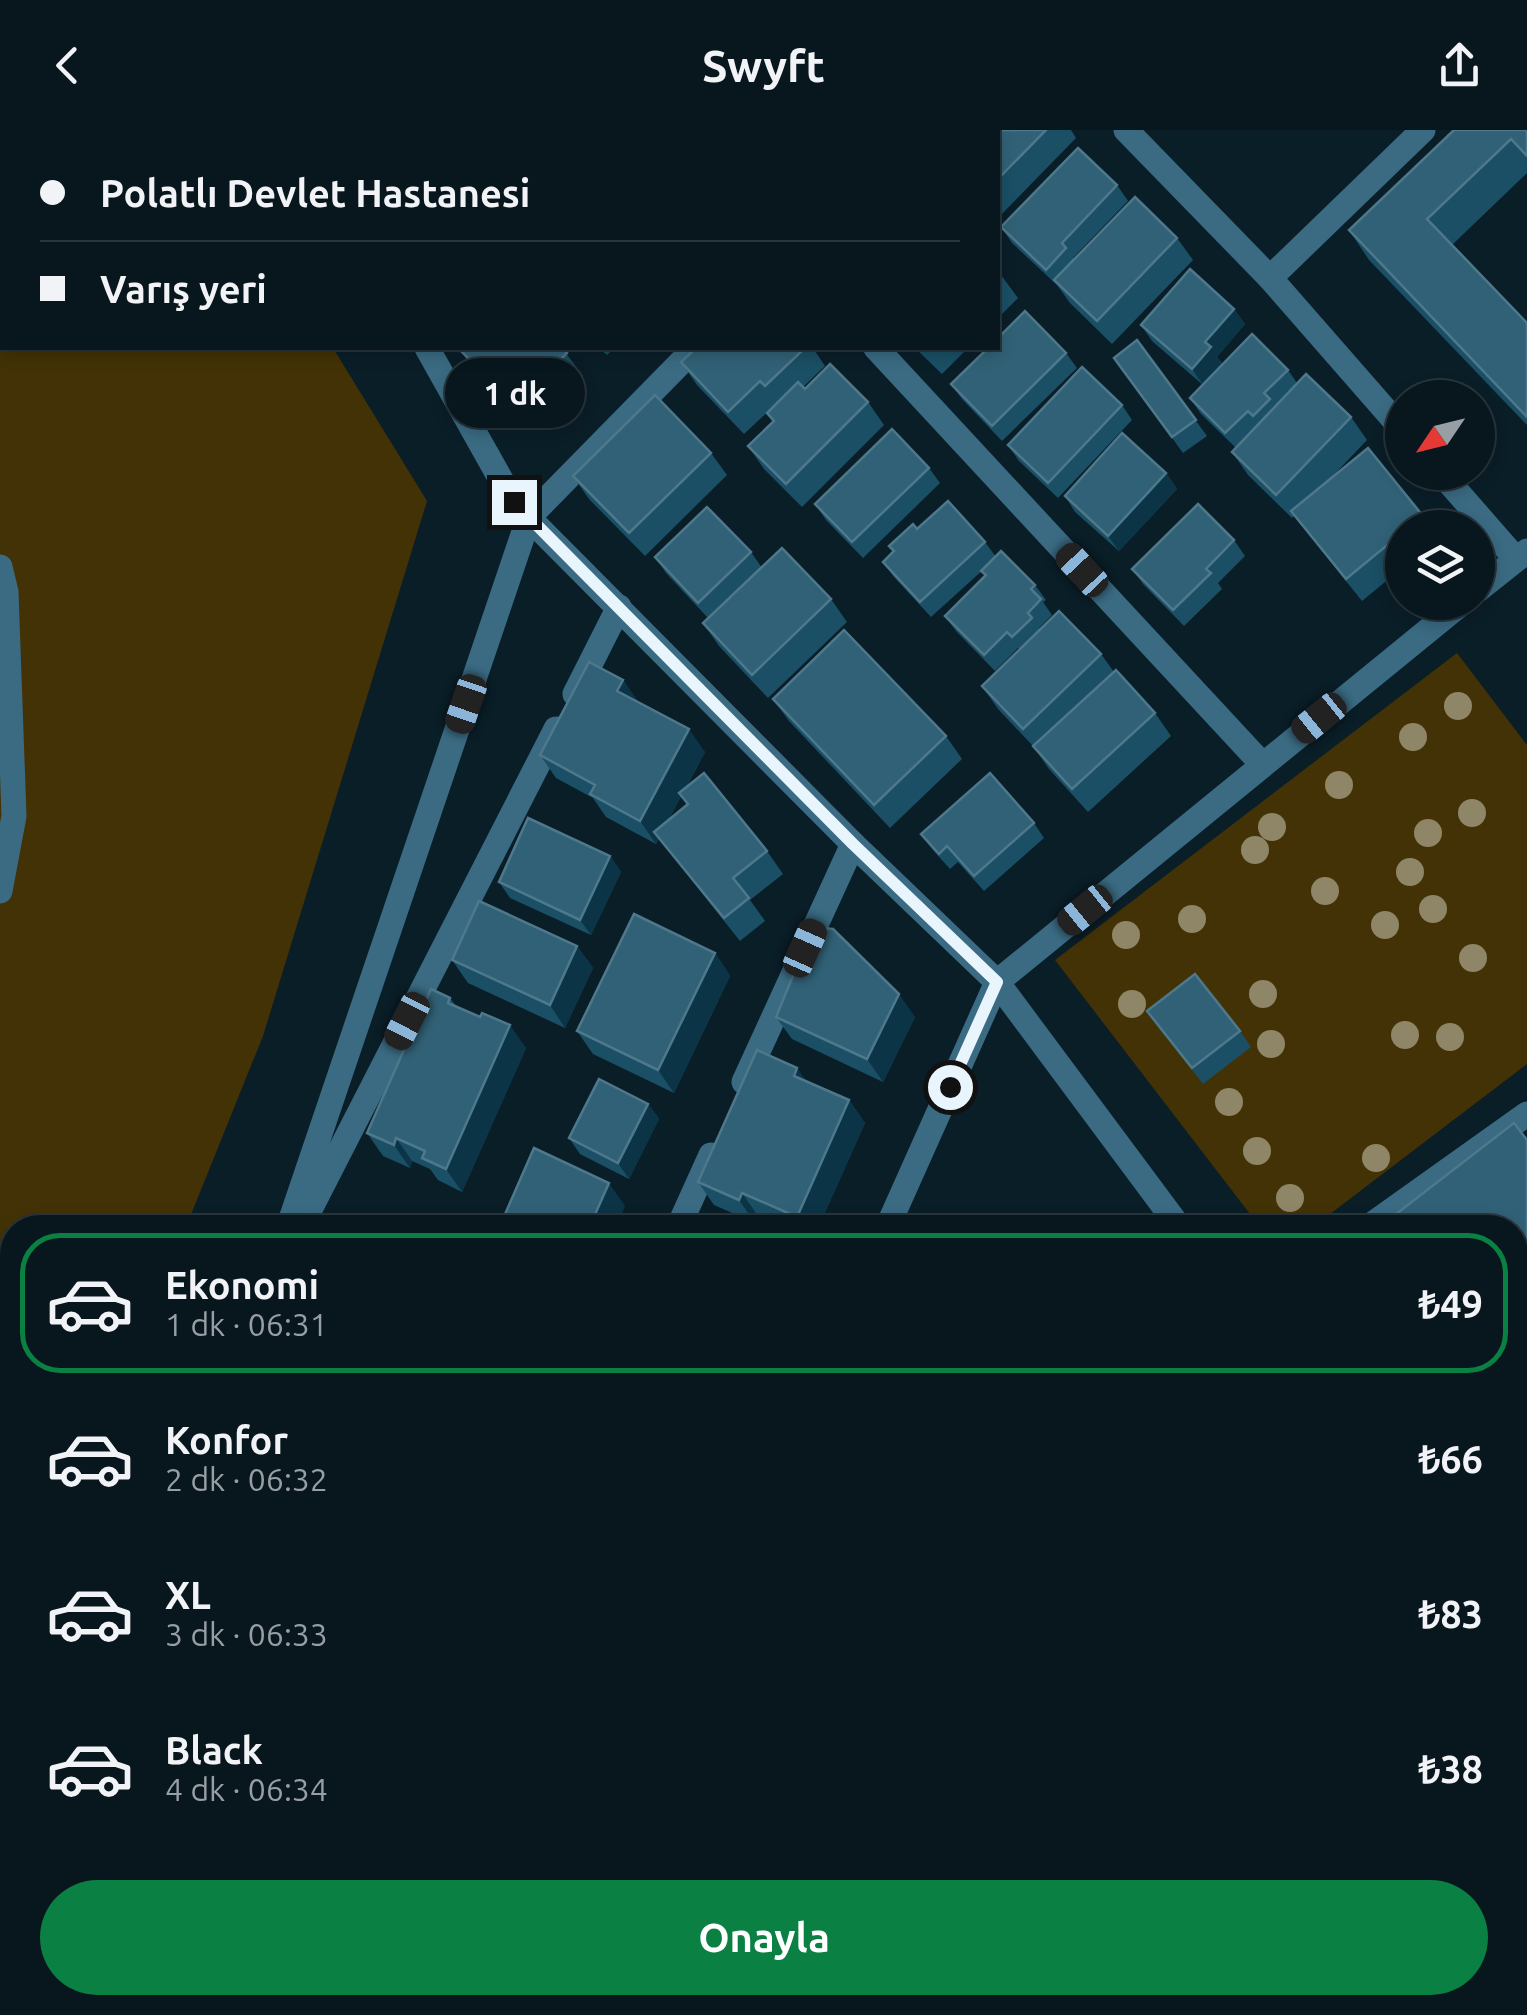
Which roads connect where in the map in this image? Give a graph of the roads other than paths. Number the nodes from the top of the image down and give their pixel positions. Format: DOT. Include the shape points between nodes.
graph roads {
  1 [pos="1126,130"];
  2 [pos="1423,130"];
  3 [pos="1270,278"];
  4 [pos="427,350"];
  5 [pos="694,350"];
  6 [pos="878,350"];
  7 [pos="1385,410"];
  8 [pos="1458,490"];
  9 [pos="529,518"];
  10 [pos="1522,555"];
  11 [pos="0,567"];
  12 [pos="1495,576"];
  13 [pos="619,607"];
  14 [pos="1440,620"];
  15 [pos="1262,764"];
  16 [pos="853,844"];
  17 [pos="0,891"];
  18 [pos="997,982"];
  19 [pos="734,1105"];
  20 [pos="1527,1114"];
  21 [pos="718,1140"];
  22 [pos="292,1215"];
  23 [pos="308,1215"];
  24 [pos="684,1215"];
  25 [pos="894,1215"];
  26 [pos="1170,1215"];
  27 [pos="1385,1215"];
  1 -- 3 [label="street"];
  2 -- 3 [label="street"];
  3 -- 7 [label="street"];
  4 -- 9 [label="street"];
  5 -- 9 [label="street"];
  6 -- 15 [label="street"];
  8 -- 10 [label="street"];
  9 -- 13 [label="street"];
  9 -- 22 [label="street"];
  10 -- 12 [label="street"];
  11 -- 17 [label="street" via="14,816"];
  13 -- 16 [label="street"];
  13 -- 23 [label="street"];
  14 -- 15 [label="street"];
  15 -- 18 [label="street"];
  16 -- 18 [label="street"];
  16 -- 19 [label="street"];
  18 -- 25 [label="street"];
  18 -- 26 [label="street"];
  20 -- 27 [label="street"];
  21 -- 24 [label="street"];
}
